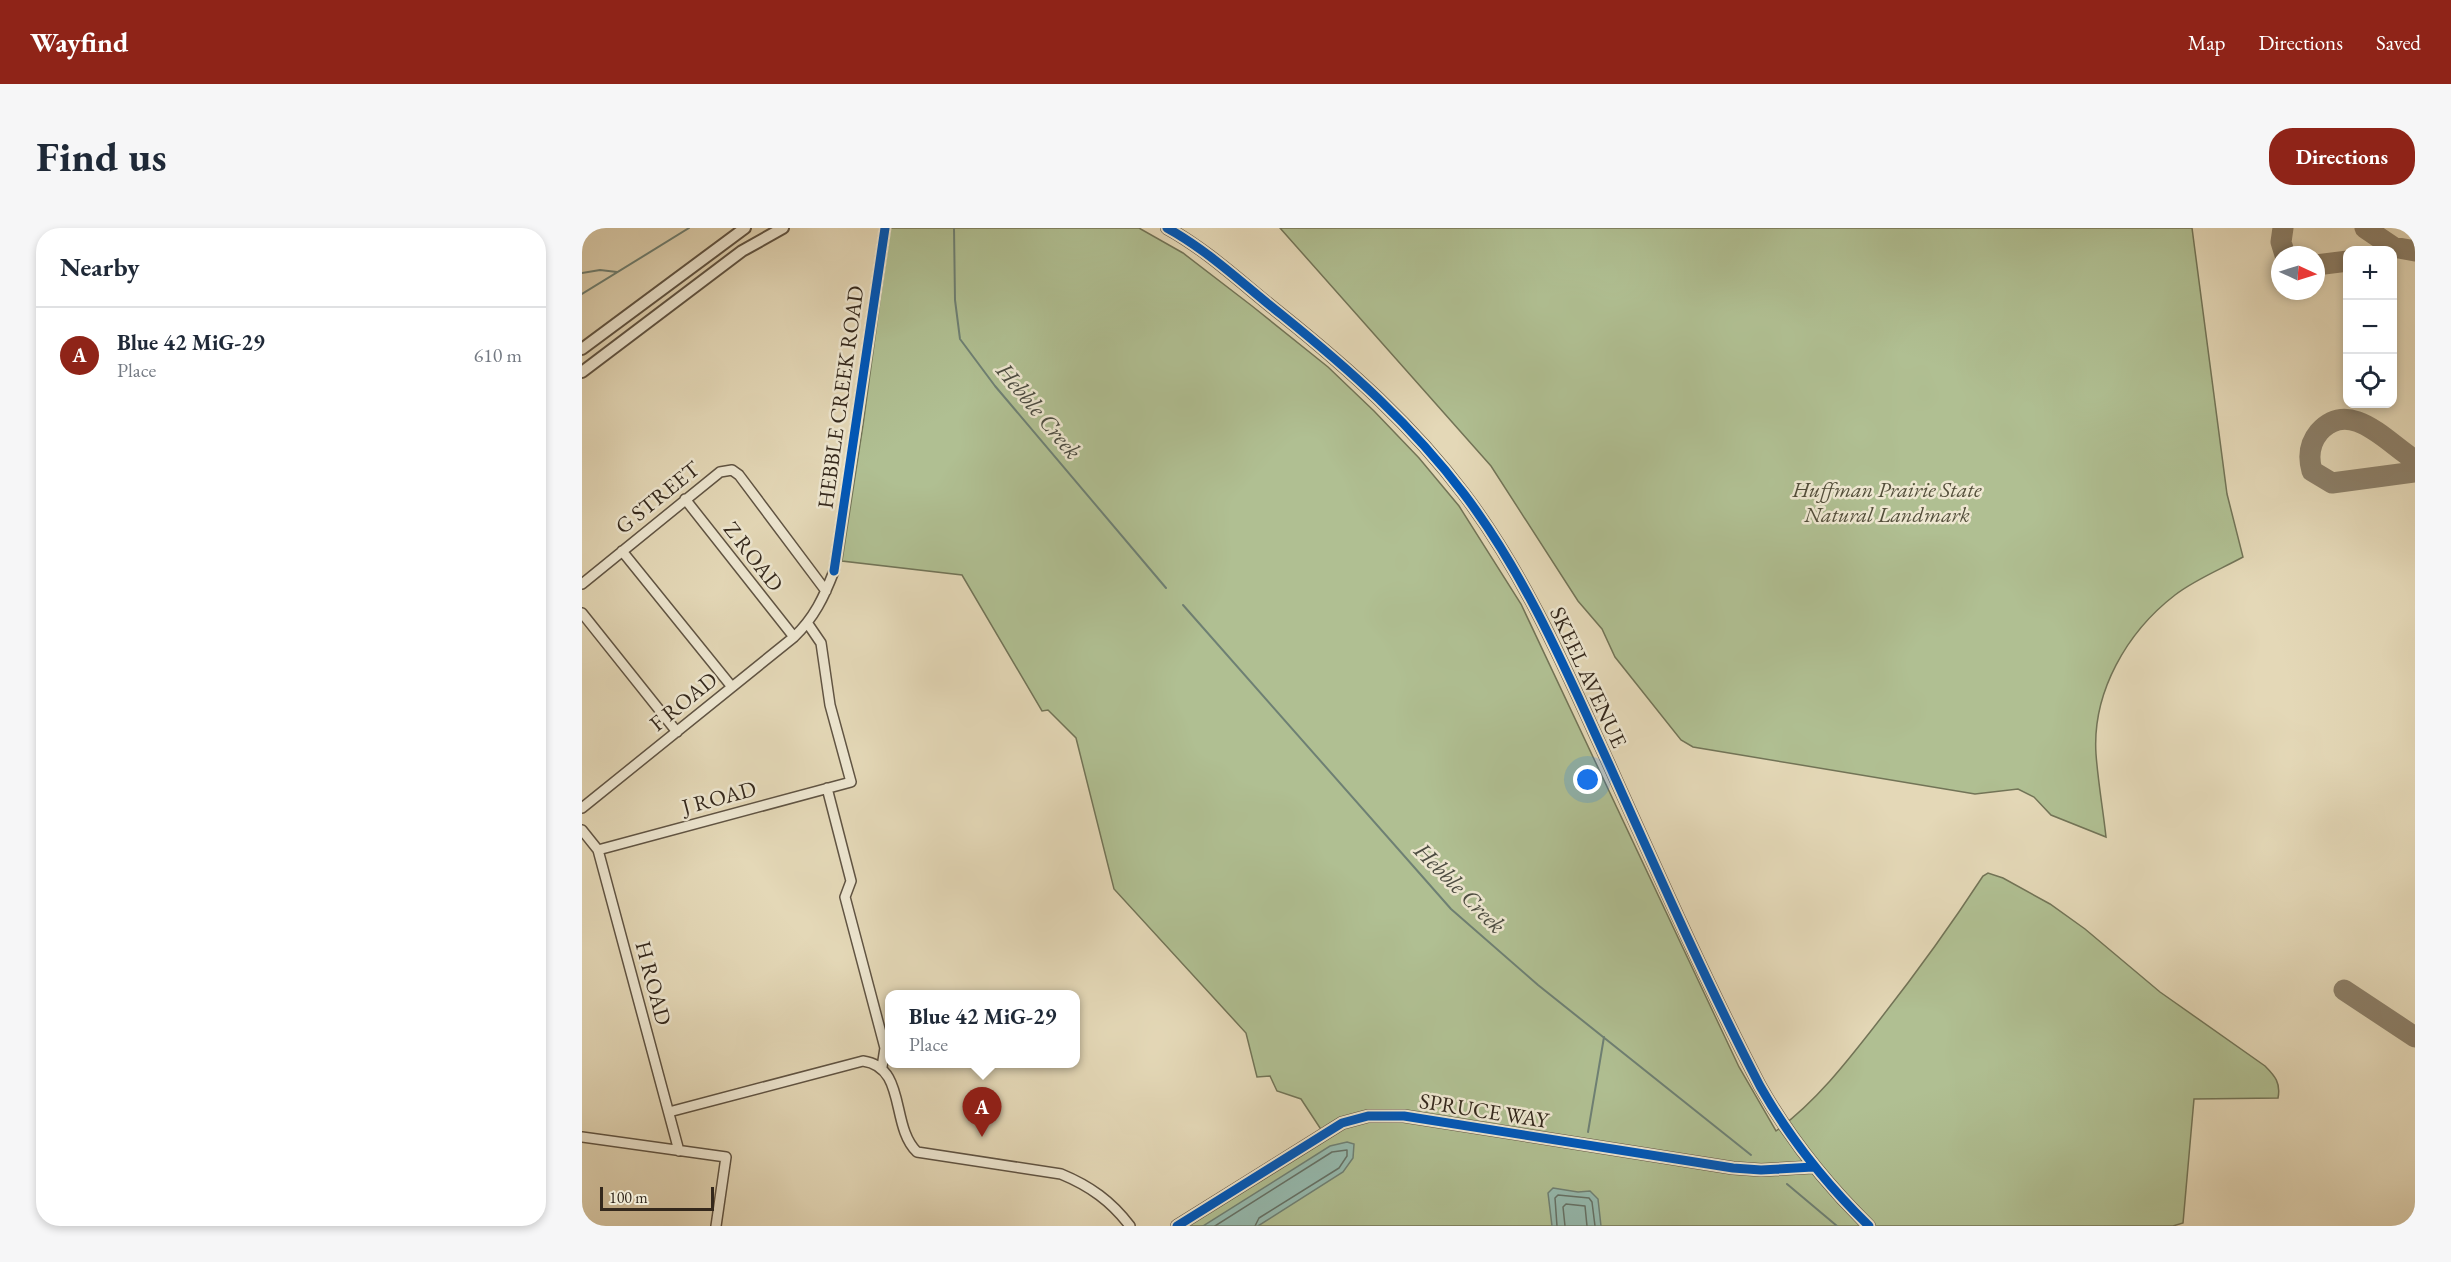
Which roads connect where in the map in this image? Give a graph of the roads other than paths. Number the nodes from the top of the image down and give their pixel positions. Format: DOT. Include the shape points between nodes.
graph roads {
  1 [pos="745,228"];
  2 [pos="783,228"];
  3 [pos="885,228"];
  4 [pos="1167,228"];
  5 [pos="582,349"];
  6 [pos="582,372"];
  7 [pos="685,499"];
  8 [pos="622,551"];
  9 [pos="582,584"];
  10 [pos="826,591"];
  11 [pos="582,613"];
  12 [pos="808,624"];
  13 [pos="794,637"];
  14 [pos="732,687"];
  15 [pos="676,732"];
  16 [pos="827,788"];
  17 [pos="582,808"];
  18 [pos="582,830"];
  19 [pos="598,850"];
  20 [pos="882,1067"];
  21 [pos="669,1112"];
  22 [pos="582,1137"];
  23 [pos="679,1151"];
  24 [pos="1813,1167"];
  25 [pos="716,1226"];
  26 [pos="1130,1226"];
  27 [pos="1177,1226"];
  28 [pos="1869,1226"];
  1 -- 5 [label="street"];
  2 -- 6 [label="street" via="742,251"];
  3 -- 10 [label="street, HEBBLE CREEK ROAD" via="834,572"];
  4 -- 24 [label="street, SKEEL AVENUE" via="1221,266 1386,404 1425,445 1495,538 1522,581 1573,686 1741,1050 1783,1127"];
  7 -- 8 [label="street, G STREET"];
  7 -- 10 [label="street, G STREET" via="720,472 732,470"];
  7 -- 13 [label="street, Z ROAD"];
  8 -- 9 [label="street, G STREET"];
  8 -- 14 [label="street"];
  10 -- 12 [label="street, HEBBLE CREEK ROAD"];
  11 -- 15 [label="street"];
  12 -- 13 [label="street, F ROAD"];
  12 -- 16 [label="street, J ROAD" via="821,643 830,705 851,782"];
  13 -- 14 [label="street, F ROAD"];
  14 -- 15 [label="street, F ROAD"];
  15 -- 17 [label="street, F ROAD"];
  16 -- 19 [label="street, J ROAD"];
  16 -- 20 [label="street" via="851,881 845,897 885,1048"];
  18 -- 19 [label="street, H ROAD"];
  19 -- 21 [label="street, H ROAD"];
  20 -- 21 [label="street" via="863,1061"];
  20 -- 26 [label="street" via="889,1076 906,1138 917,1152 1061,1174 1101,1195"];
  21 -- 23 [label="street, H ROAD"];
  22 -- 23 [label="street"];
  23 -- 25 [label="street" via="726,1157"];
  24 -- 27 [label="street, SPRUCE WAY" via="1733,1168 1404,1116 1368,1116 1342,1123"];
  24 -- 28 [label="street, SKEEL AVENUE"];
}
